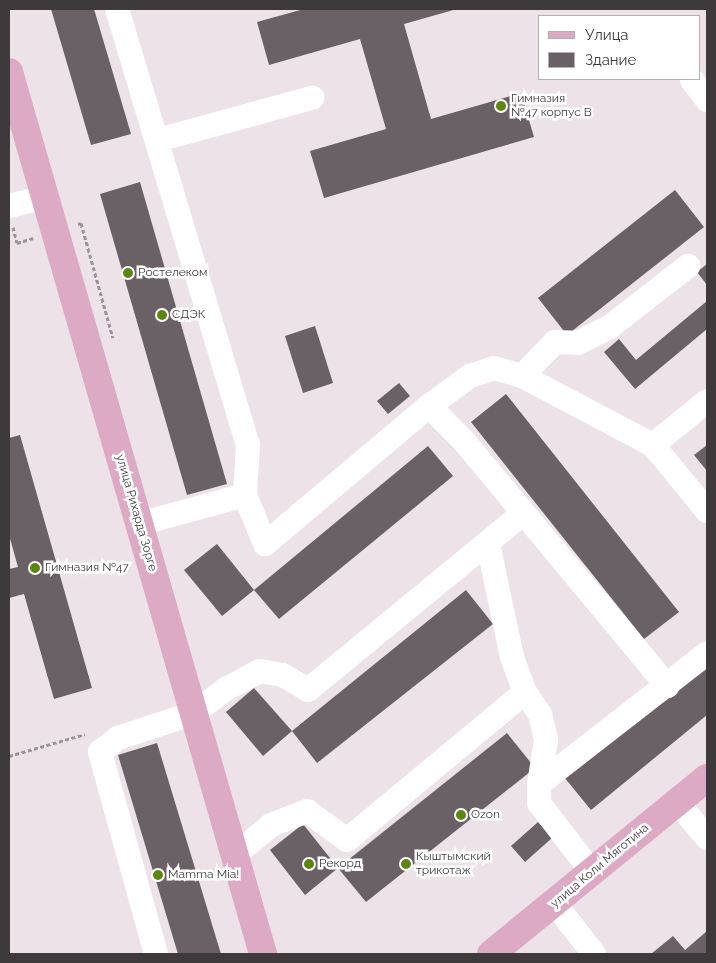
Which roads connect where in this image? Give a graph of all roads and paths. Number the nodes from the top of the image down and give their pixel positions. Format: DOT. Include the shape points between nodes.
graph roads {
  1 [pos="117,9"];
  2 [pos="9,72"];
  3 [pos="692,80"];
  4 [pos="312,98"];
  5 [pos="707,100"];
  6 [pos="158,140"];
  7 [pos="45,197"];
  8 [pos="9,206"];
  9 [pos="688,266"];
  10 [pos="522,376"];
  11 [pos="707,401"];
  12 [pos="429,406"];
  13 [pos="652,445"];
  14 [pos="246,495"];
  15 [pos="707,511"];
  16 [pos="522,514"];
  17 [pos="139,524"];
  18 [pos="488,544"];
  19 [pos="707,653"];
  20 [pos="667,686"];
  21 [pos="525,692"];
  22 [pos="194,713"];
  23 [pos="707,778"];
  24 [pos="540,784"];
  25 [pos="677,802"];
  26 [pos="707,838"];
  27 [pos="235,855"];
  28 [pos="592,872"];
  29 [pos="555,904"];
  30 [pos="156,954"];
  31 [pos="264,954"];
  32 [pos="491,954"];
  33 [pos="594,954"];
  1 -- 6 [label="street"];
  2 -- 7 [label="main road, улица Рихарда Зорге"];
  3 -- 5 [label="street"];
  4 -- 6 [label="street"];
  6 -- 14 [label="street" via="248,445"];
  7 -- 8 [label="street"];
  7 -- 17 [label="main road, улица Рихарда Зорге"];
  9 -- 10 [label="street" via="611,326 578,343 555,342"];
  10 -- 12 [label="street" via="494,368 470,376"];
  10 -- 13 [label="street"];
  11 -- 13 [label="street"];
  12 -- 14 [label="street" via="265,544"];
  12 -- 16 [label="street" via="463,440"];
  13 -- 15 [label="street"];
  14 -- 17 [label="street"];
  16 -- 18 [label="street"];
  16 -- 20 [label="street"];
  17 -- 22 [label="main road, улица Рихарда Зорге"];
  18 -- 21 [label="street" via="512,657"];
  18 -- 22 [label="street" via="308,690 283,675 260,671 226,689"];
  19 -- 20 [label="street"];
  20 -- 24 [label="street"];
  21 -- 24 [label="street" via="540,714 546,740"];
  21 -- 27 [label="street" via="347,840 307,811 271,825"];
  22 -- 27 [label="main road, улица Рихарда Зорге"];
  22 -- 30 [label="street" via="118,738 100,752"];
  23 -- 25 [label="main road, улица Коли Мяготина"];
  24 -- 28 [label="street" via="539,803"];
  25 -- 26 [label="street"];
  25 -- 28 [label="main road, улица Коли Мяготина"];
  27 -- 31 [label="main road, улица Рихарда Зорге"];
  28 -- 29 [label="main road, улица Коли Мяготина"];
  29 -- 32 [label="main road, улица Коли Мяготина"];
  29 -- 33 [label="street"];
}
